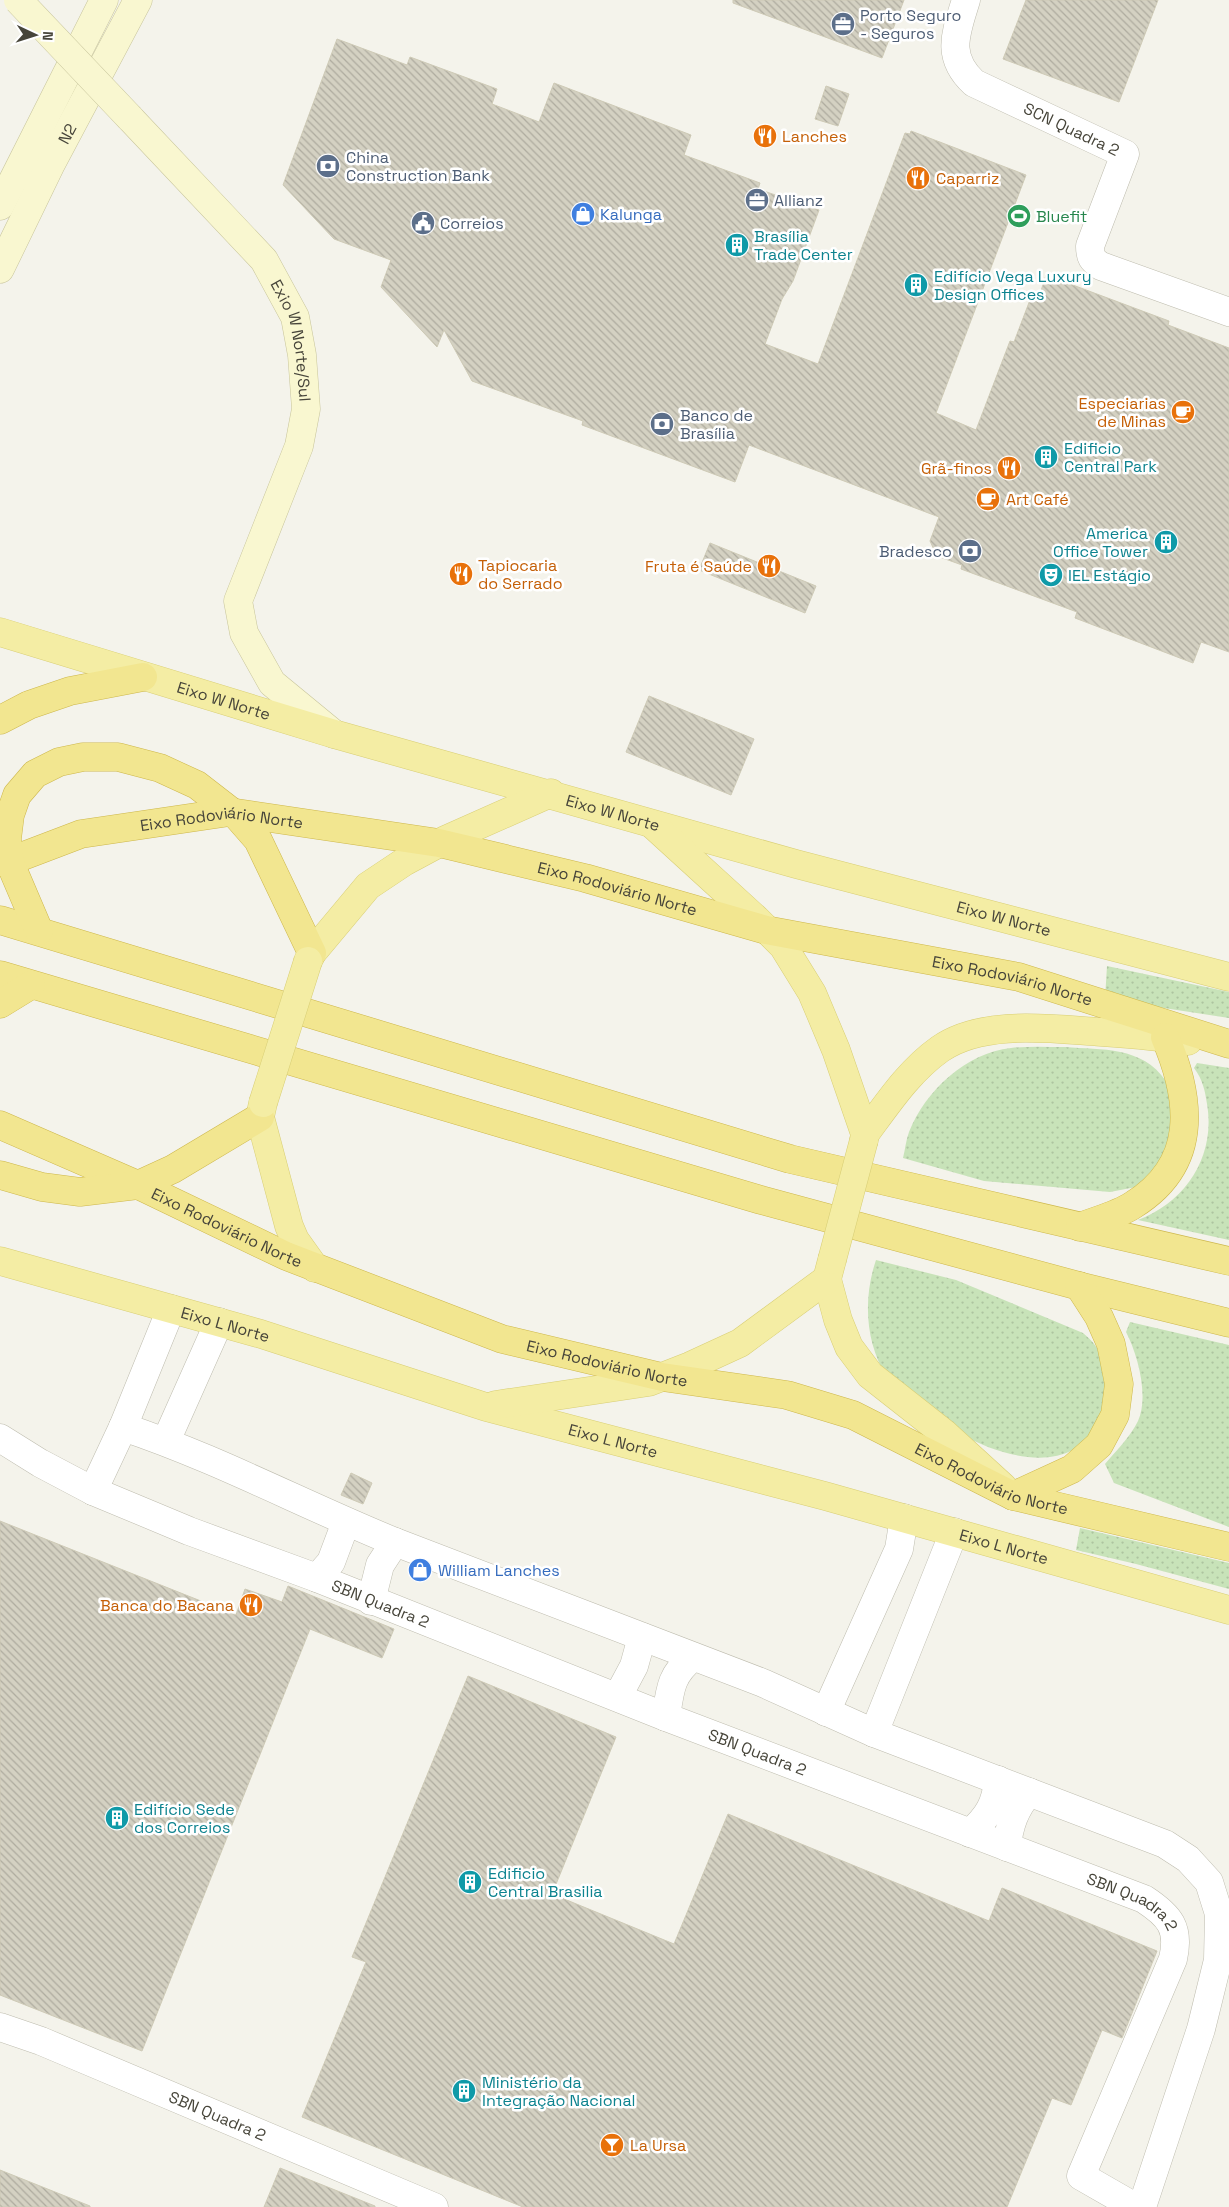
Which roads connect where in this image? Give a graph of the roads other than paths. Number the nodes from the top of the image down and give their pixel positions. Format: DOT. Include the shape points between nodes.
graph roads {
  1 [pos="18,0"];
  2 [pos="104,0"];
  3 [pos="138,0"];
  4 [pos="966,0"];
  5 [pos="0,206"];
  6 [pos="0,269"];
  7 [pos="1229,312"];
  8 [pos="0,632"];
  9 [pos="143,677"];
  10 [pos="0,720"];
  11 [pos="334,734"];
  12 [pos="551,793"];
  13 [pos="230,812"];
  14 [pos="648,821"];
  15 [pos="439,843"];
  16 [pos="5,862"];
  17 [pos="0,920"];
  18 [pos="766,930"];
  19 [pos="39,931"];
  20 [pos="310,957"];
  21 [pos="0,975"];
  22 [pos="1229,977"];
  23 [pos="31,985"];
  24 [pos="0,1004"];
  25 [pos="1165,1037"];
  26 [pos="1229,1044"];
  27 [pos="1229,1049"];
  28 [pos="262,1110"];
  29 [pos="0,1125"];
  30 [pos="864,1137"];
  31 [pos="0,1174"];
  32 [pos="138,1185"];
  33 [pos="1080,1227"];
  34 [pos="1229,1260"];
  35 [pos="0,1261"];
  36 [pos="315,1268"];
  37 [pos="829,1270"];
  38 [pos="1079,1286"];
  39 [pos="171,1309"];
  40 [pos="219,1322"];
  41 [pos="1229,1322"];
  42 [pos="662,1377"];
  43 [pos="486,1407"];
  44 [pos="123,1427"];
  45 [pos="0,1438"];
  46 [pos="166,1441"];
  47 [pos="93,1491"];
  48 [pos="1013,1496"];
  49 [pos="904,1518"];
  50 [pos="346,1522"];
  51 [pos="954,1532"];
  52 [pos="395,1542"];
  53 [pos="1229,1547"];
  54 [pos="317,1578"];
  55 [pos="371,1601"];
  56 [pos="1229,1610"];
  57 [pos="642,1637"];
  58 [pos="693,1657"];
  59 [pos="618,1696"];
  60 [pos="826,1712"];
  61 [pos="666,1716"];
  62 [pos="874,1733"];
  63 [pos="998,1780"];
  64 [pos="1029,1792"];
  65 [pos="970,1833"];
  66 [pos="1007,1847"];
  67 [pos="0,2027"];
  68 [pos="434,2207"];
  69 [pos="1135,2207"];
  70 [pos="1142,2207"];
  1 -- 11 [label="main road, Exio W Norte/Sul, bridge" via="264,260 295,317 306,409 299,446 238,601 244,633 272,683"];
  2 -- 5 [label="main road, N2"];
  3 -- 6 [label="main road, N2" via="51,164"];
  4 -- 7 [label="street, SCN Quadra 2" via="954,40 956,58 963,73 974,83 1125,154 1090,246 1090,256 1101,266"];
  8 -- 9 [label="main road, Eixo W Norte"];
  9 -- 10 [label="highway" via="70,691 29,705"];
  9 -- 11 [label="main road, Eixo W Norte"];
  11 -- 12 [label="main road, Eixo W Norte"];
  12 -- 14 [label="main road, Eixo W Norte"];
  12 -- 15 [label="main road"];
  13 -- 15 [label="highway, Eixo Rodoviário Norte"];
  13 -- 16 [label="highway, Eixo Rodoviário Norte" via="81,834"];
  13 -- 16 [label="highway" via="197,785 160,768 118,757 83,757 59,762 35,774 18,795 10,815"];
  13 -- 20 [label="highway" via="258,840"];
  14 -- 18 [label="main road"];
  14 -- 22 [label="main road, Eixo W Norte" via="805,866"];
  15 -- 18 [label="highway, Eixo Rodoviário Norte" via="585,878"];
  15 -- 20 [label="main road" via="368,886"];
  16 -- 19 [label="highway"];
  17 -- 19 [label="highway"];
  18 -- 26 [label="highway, Eixo Rodoviário Norte" via="1019,977"];
  18 -- 30 [label="main road" via="783,946 812,993 836,1050"];
  19 -- 33 [label="highway" via="790,1159"];
  20 -- 28 [label="main road, bridge"];
  21 -- 23 [label="highway"];
  23 -- 24 [label="highway"];
  23 -- 38 [label="highway" via="760,1200"];
  25 -- 27 [label="main road"];
  25 -- 30 [label="main road" via="1030,1028 975,1033 942,1048 913,1070"];
  25 -- 33 [label="highway" via="1178,1067 1184,1101 1184,1131 1177,1159 1157,1187 1132,1206"];
  28 -- 32 [label="highway" via="173,1170"];
  28 -- 36 [label="main road" via="289,1226"];
  29 -- 32 [label="highway, Eixo Rodoviário Norte"];
  30 -- 37 [label="main road, bridge"];
  31 -- 32 [label="highway" via="42,1187 80,1192"];
  32 -- 36 [label="highway, Eixo Rodoviário Norte"];
  33 -- 34 [label="highway"];
  35 -- 39 [label="main road, Eixo L Norte"];
  36 -- 42 [label="highway, Eixo Rodoviário Norte" via="502,1339"];
  37 -- 42 [label="main road" via="740,1343"];
  37 -- 48 [label="main road" via="838,1320 849,1347 870,1376 944,1434"];
  38 -- 41 [label="highway"];
  38 -- 48 [label="highway" via="1100,1317 1111,1344 1119,1384 1115,1415 1099,1445 1072,1469"];
  39 -- 40 [label="main road, Eixo L Norte"];
  39 -- 44 [label="street"];
  40 -- 43 [label="main road, Eixo L Norte"];
  40 -- 46 [label="street"];
  42 -- 43 [label="main road" via="648,1382"];
  42 -- 48 [label="highway, Eixo Rodoviário Norte" via="787,1396 853,1415"];
  43 -- 49 [label="main road, Eixo L Norte"];
  44 -- 46 [label="street"];
  44 -- 47 [label="street"];
  45 -- 47 [label="street, SBN Quadra 2"];
  46 -- 50 [label="street"];
  47 -- 54 [label="street, SBN Quadra 2" via="188,1531"];
  48 -- 53 [label="highway, Eixo Rodoviário Norte"];
  49 -- 51 [label="main road, Eixo L Norte"];
  49 -- 60 [label="street" via="899,1549"];
  50 -- 52 [label="street"];
  50 -- 54 [label="street" via="331,1562"];
  51 -- 56 [label="main road, Eixo L Norte"];
  51 -- 62 [label="street"];
  52 -- 55 [label="street" via="380,1566"];
  52 -- 57 [label="street"];
  54 -- 55 [label="street, SBN Quadra 2"];
  55 -- 59 [label="street, SBN Quadra 2"];
  57 -- 58 [label="street"];
  57 -- 59 [label="street" via="634,1666"];
  58 -- 60 [label="street" via="763,1683"];
  58 -- 61 [label="street" via="680,1668 673,1683"];
  59 -- 61 [label="street, SBN Quadra 2"];
  60 -- 62 [label="street"];
  61 -- 65 [label="street, SBN Quadra 2"];
  62 -- 63 [label="street"];
  63 -- 64 [label="street"];
  63 -- 65 [label="street" via="993,1808"];
  64 -- 66 [label="street" via="1012,1818"];
  64 -- 70 [label="street" via="1165,1844 1188,1859 1209,1882 1219,1914 1218,1960 1201,2029"];
  65 -- 66 [label="street, SBN Quadra 2"];
  66 -- 69 [label="street, SBN Quadra 2" via="1144,1899 1157,1907 1176,1934 1173,1959 1081,2176"];
  67 -- 68 [label="street, SBN Quadra 2" via="41,2041"];
}
